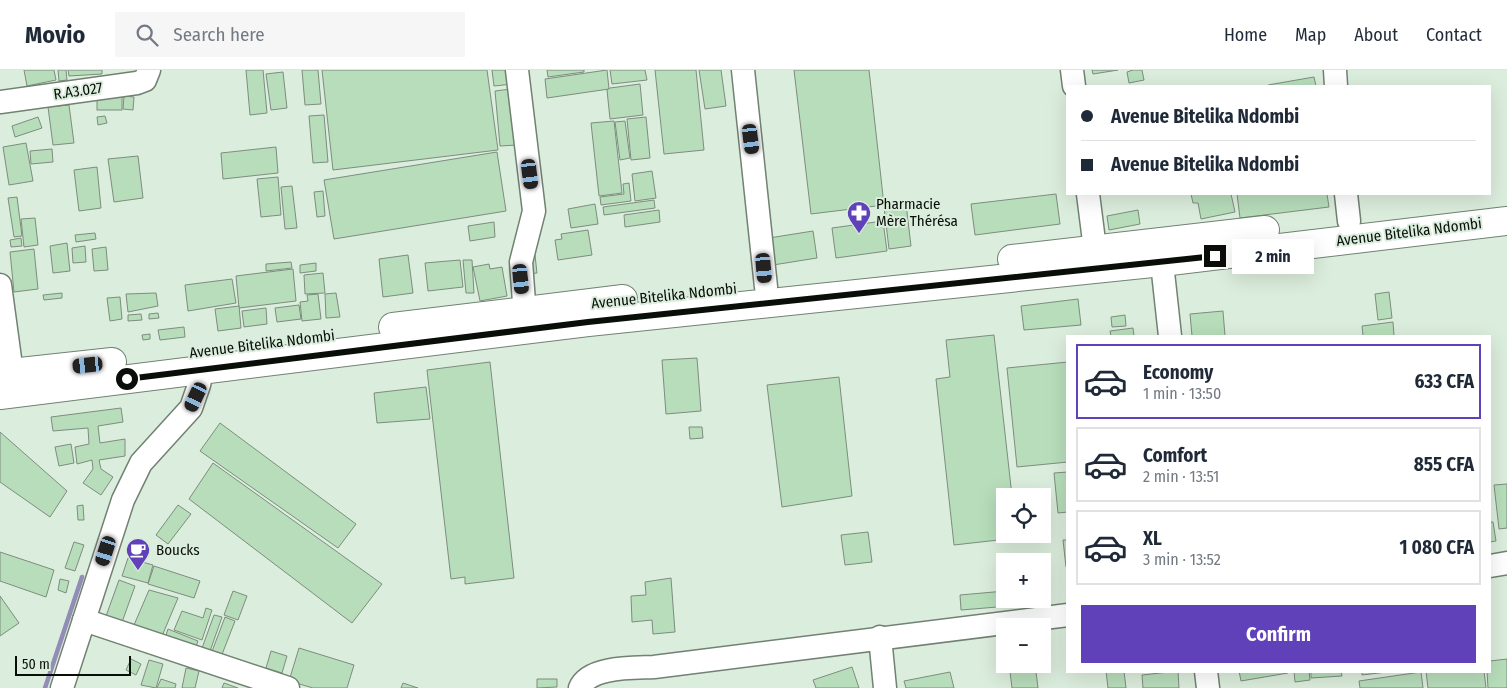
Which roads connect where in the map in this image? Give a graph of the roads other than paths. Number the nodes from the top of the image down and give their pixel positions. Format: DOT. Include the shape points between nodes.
graph roads {
  1 [pos="149,70"];
  2 [pos="517,70"];
  3 [pos="743,70"];
  4 [pos="1072,70"];
  5 [pos="1334,70"];
  6 [pos="1074,85"];
  7 [pos="1336,85"];
  8 [pos="0,102"];
  9 [pos="1088,195"];
  10 [pos="1346,195"];
  11 [pos="1507,202"];
  12 [pos="1507,220"];
  13 [pos="1349,221"];
  14 [pos="1095,250"];
  15 [pos="1161,252"];
  16 [pos="0,285"];
  17 [pos="766,287"];
  18 [pos="525,320"];
  19 [pos="1170,335"];
  20 [pos="202,370"];
  21 [pos="6,384"];
  22 [pos="1507,563"];
  23 [pos="1491,566"];
  24 [pos="1066,615"];
  25 [pos="84,620"];
  26 [pos="880,637"];
  27 [pos="1206,673"];
  28 [pos="62,688"];
  29 [pos="288,688"];
  30 [pos="580,688"];
  31 [pos="885,688"];
  32 [pos="1208,688"];
  1 -- 8 [label="street, R.A3.027" via="145,80 137,82"];
  2 -- 18 [label="street" via="534,211 521,262"];
  3 -- 17 [label="street"];
  4 -- 6 [label="street"];
  5 -- 7 [label="street"];
  9 -- 14 [label="street"];
  10 -- 13 [label="street"];
  11 -- 13 [label="highway, Avenue Bitelika Ndombi"];
  12 -- 15 [label="highway, Avenue Bitelika Ndombi"];
  13 -- 15 [label="highway, Avenue Bitelika Ndombi"];
  14 -- 15 [label="highway, Avenue Bitelika Ndombi"];
  14 -- 17 [label="highway, Avenue Bitelika Ndombi"];
  15 -- 18 [label="highway, Avenue Bitelika Ndombi"];
  15 -- 19 [label="street"];
  16 -- 21 [label="street"];
  17 -- 18 [label="highway, Avenue Bitelika Ndombi" via="724,289"];
  18 -- 20 [label="highway, Avenue Bitelika Ndombi"];
  18 -- 21 [label="highway, Avenue Bitelika Ndombi" via="210,350"];
  20 -- 21 [label="highway, Avenue Bitelika Ndombi"];
  20 -- 25 [label="street" via="191,408 141,463 123,500"];
  22 -- 23 [label="street"];
  24 -- 26 [label="street"];
  25 -- 28 [label="street"];
  25 -- 29 [label="street"];
  26 -- 30 [label="street" via="600,672 588,678"];
  26 -- 31 [label="street"];
  27 -- 32 [label="street"];
}
